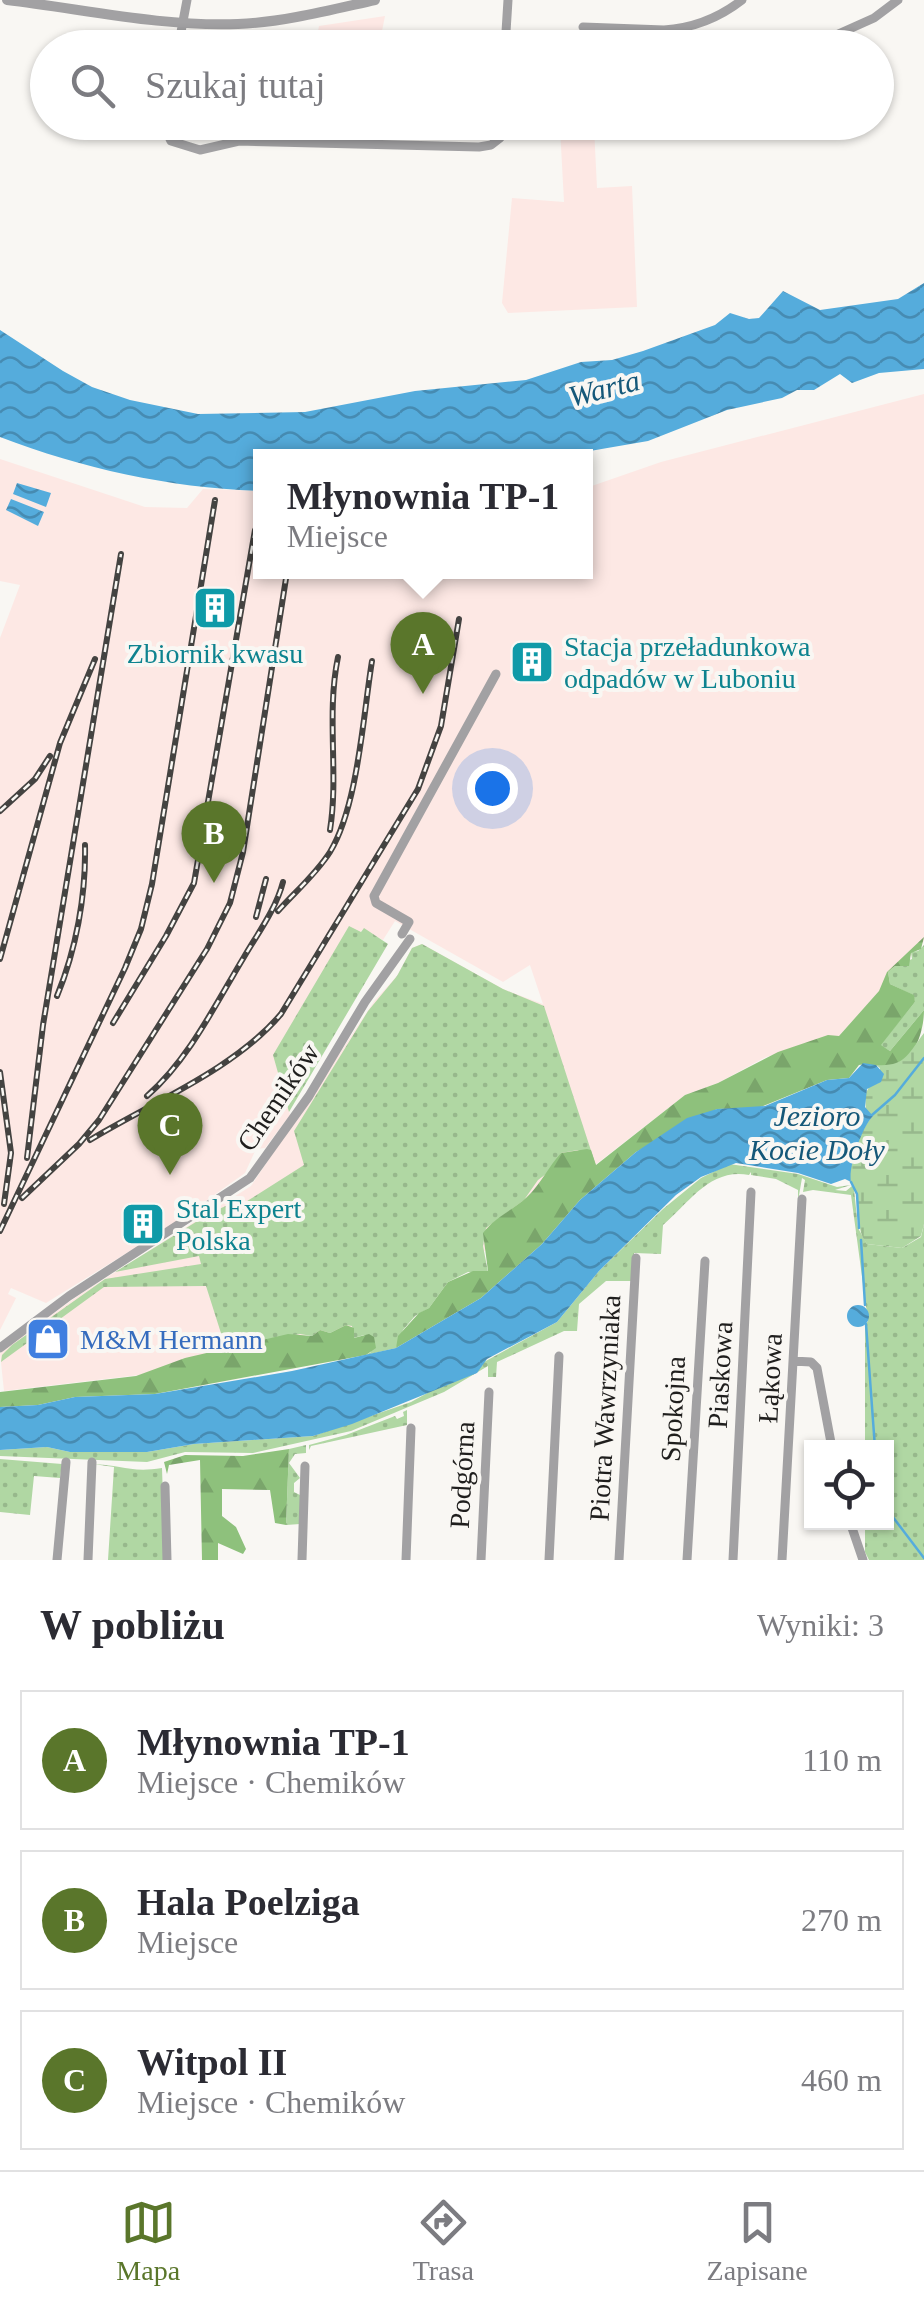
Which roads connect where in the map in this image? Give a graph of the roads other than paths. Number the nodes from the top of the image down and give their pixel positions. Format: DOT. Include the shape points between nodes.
graph roads {
  1 [pos="7,0"];
  2 [pos="187,0"];
  3 [pos="375,0"];
  4 [pos="508,0"];
  5 [pos="742,0"];
  6 [pos="898,0"];
  7 [pos="884,4"];
  8 [pos="183,22"];
  9 [pos="583,27"];
  10 [pos="181,30"];
  11 [pos="506,30"];
  12 [pos="664,30"];
  13 [pos="848,30"];
  14 [pos="171,140"];
  15 [pos="496,140"];
  16 [pos="496,674"];
  17 [pos="751,1192"];
  18 [pos="802,1199"];
  19 [pos="636,1258"];
  20 [pos="704,1261"];
  21 [pos="0,1348"];
  22 [pos="558,1356"];
  23 [pos="793,1361"];
  24 [pos="488,1392"];
  25 [pos="411,1428"];
  26 [pos="830,1440"];
  27 [pos="66,1462"];
  28 [pos="92,1462"];
  29 [pos="305,1466"];
  30 [pos="165,1486"];
  31 [pos="853,1530"];
  32 [pos="57,1560"];
  33 [pos="88,1560"];
  34 [pos="167,1560"];
  35 [pos="302,1560"];
  36 [pos="406,1560"];
  37 [pos="481,1560"];
  38 [pos="549,1560"];
  39 [pos="620,1560"];
  40 [pos="687,1560"];
  41 [pos="733,1560"];
  42 [pos="782,1560"];
  43 [pos="862,1560"];
  1 -- 8 [label="street"];
  2 -- 8 [label="street"];
  3 -- 8 [label="street" via="271,21"];
  4 -- 11 [label="street"];
  5 -- 12 [label="street" via="703,23"];
  6 -- 7 [label="street"];
  7 -- 13 [label="street"];
  8 -- 10 [label="street"];
  9 -- 12 [label="street"];
  14 -- 15 [label="street" via="200,150 239,141 479,147"];
  16 -- 21 [label="street, Chemików" via="374,896 409,922 406,936 309,1096 250,1178"];
  17 -- 41 [label="street, Piaskowa"];
  18 -- 23 [label="street, Łąkowa"];
  19 -- 39 [label="street, Piotra Wawrzyniaka"];
  20 -- 40 [label="street, Spokojna"];
  22 -- 38 [label="street"];
  23 -- 26 [label="street" via="817,1368"];
  23 -- 42 [label="street, Łąkowa"];
  24 -- 37 [label="street, Podgórna"];
  25 -- 36 [label="street"];
  27 -- 32 [label="street"];
  28 -- 33 [label="street"];
  29 -- 35 [label="street"];
  30 -- 34 [label="street"];
  31 -- 43 [label="street"];
}
